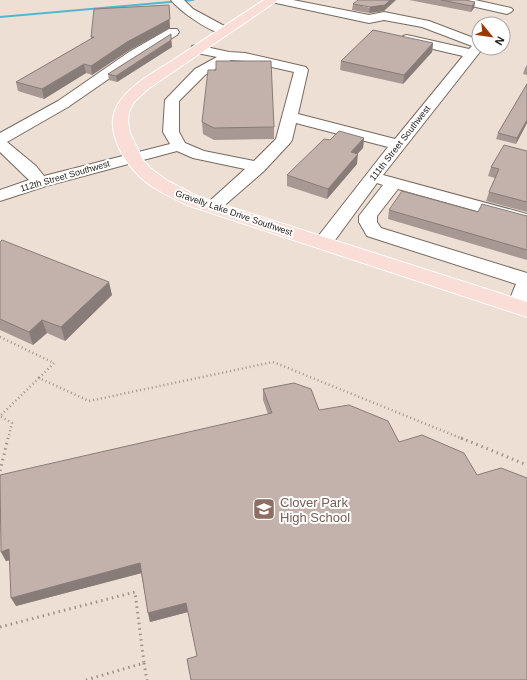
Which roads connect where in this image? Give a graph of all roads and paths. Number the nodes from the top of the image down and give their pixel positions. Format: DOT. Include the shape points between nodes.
graph roads {
  1 [pos="272,0"];
  2 [pos="276,0"];
  3 [pos="339,0"];
  4 [pos="458,0"];
  5 [pos="515,0"];
  6 [pos="179,2"];
  7 [pos="326,10"];
  8 [pos="507,10"];
  9 [pos="502,16"];
  10 [pos="224,31"];
  11 [pos="173,32"];
  12 [pos="407,39"];
  13 [pos="471,44"];
  14 [pos="471,46"];
  15 [pos="197,49"];
  16 [pos="471,55"];
  17 [pos="229,56"];
  18 [pos="290,117"];
  19 [pos="0,139"];
  20 [pos="402,141"];
  21 [pos="0,144"];
  22 [pos="179,146"];
  23 [pos="131,157"];
  24 [pos="258,167"];
  25 [pos="373,177"];
  26 [pos="40,182"];
  27 [pos="394,183"];
  28 [pos="0,196"];
  29 [pos="351,206"];
  30 [pos="212,207"];
  31 [pos="371,212"];
  32 [pos="527,220"];
  33 [pos="323,243"];
  34 [pos="527,281"];
  35 [pos="522,308"];
  36 [pos="0,337"];
  37 [pos="39,378"];
  38 [pos="527,465"];
  39 [pos="0,471"];
  40 [pos="0,627"];
  41 [pos="144,663"];
  42 [pos="86,680"];
  43 [pos="147,680"];
  1 -- 10 [label="main road, Gravelly Lake Drive Southwest"];
  2 -- 7 [label="street"];
  3 -- 7 [label="street"];
  4 -- 8 [label="street"];
  5 -- 8 [label="street"];
  6 -- 10 [label="street" via="189,11"];
  7 -- 13 [label="street" via="369,19 384,16 425,24"];
  8 -- 9 [label="street"];
  10 -- 15 [label="main road, Gravelly Lake Drive Southwest"];
  11 -- 19 [label="street" via="134,55 63,104"];
  12 -- 14 [label="street"];
  15 -- 17 [label="street"];
  15 -- 23 [label="main road, Gravelly Lake Drive Southwest" via="132,96 125,106 119,127"];
  16 -- 20 [label="street, 111th Street Southwest"];
  17 -- 18 [label="street" via="245,57 301,70"];
  17 -- 22 [label="street" via="200,72 172,100 171,132"];
  18 -- 20 [label="street" via="374,138 390,129"];
  18 -- 24 [label="street" via="284,140"];
  20 -- 25 [label="street, 111th Street Southwest"];
  21 -- 26 [label="street"];
  22 -- 23 [label="street, 112th Street Southwest"];
  22 -- 24 [label="street" via="199,155"];
  23 -- 26 [label="street, 112th Street Southwest"];
  23 -- 30 [label="main road, Gravelly Lake Drive Southwest" via="159,184 174,193"];
  24 -- 30 [label="street"];
  25 -- 27 [label="street"];
  25 -- 29 [label="street, 111th Street Southwest"];
  26 -- 28 [label="street, 112th Street Southwest"];
  27 -- 31 [label="street"];
  27 -- 32 [label="street"];
  29 -- 31 [label="street"];
  29 -- 33 [label="street, 111th Street Southwest"];
  30 -- 33 [label="main road, Gravelly Lake Drive Southwest"];
  31 -- 34 [label="street" via="368,222 374,232"];
  33 -- 35 [label="main road, Gravelly Lake Drive Southwest"];
  34 -- 35 [label="street"];
  36 -- 37 [label="path" via="54,362"];
  37 -- 38 [label="path" via="89,401 273,362"];
  37 -- 39 [label="path" via="0,416 12,423"];
  40 -- 41 [label="path" via="135,592"];
  41 -- 42 [label="path"];
  41 -- 43 [label="path"];
}
